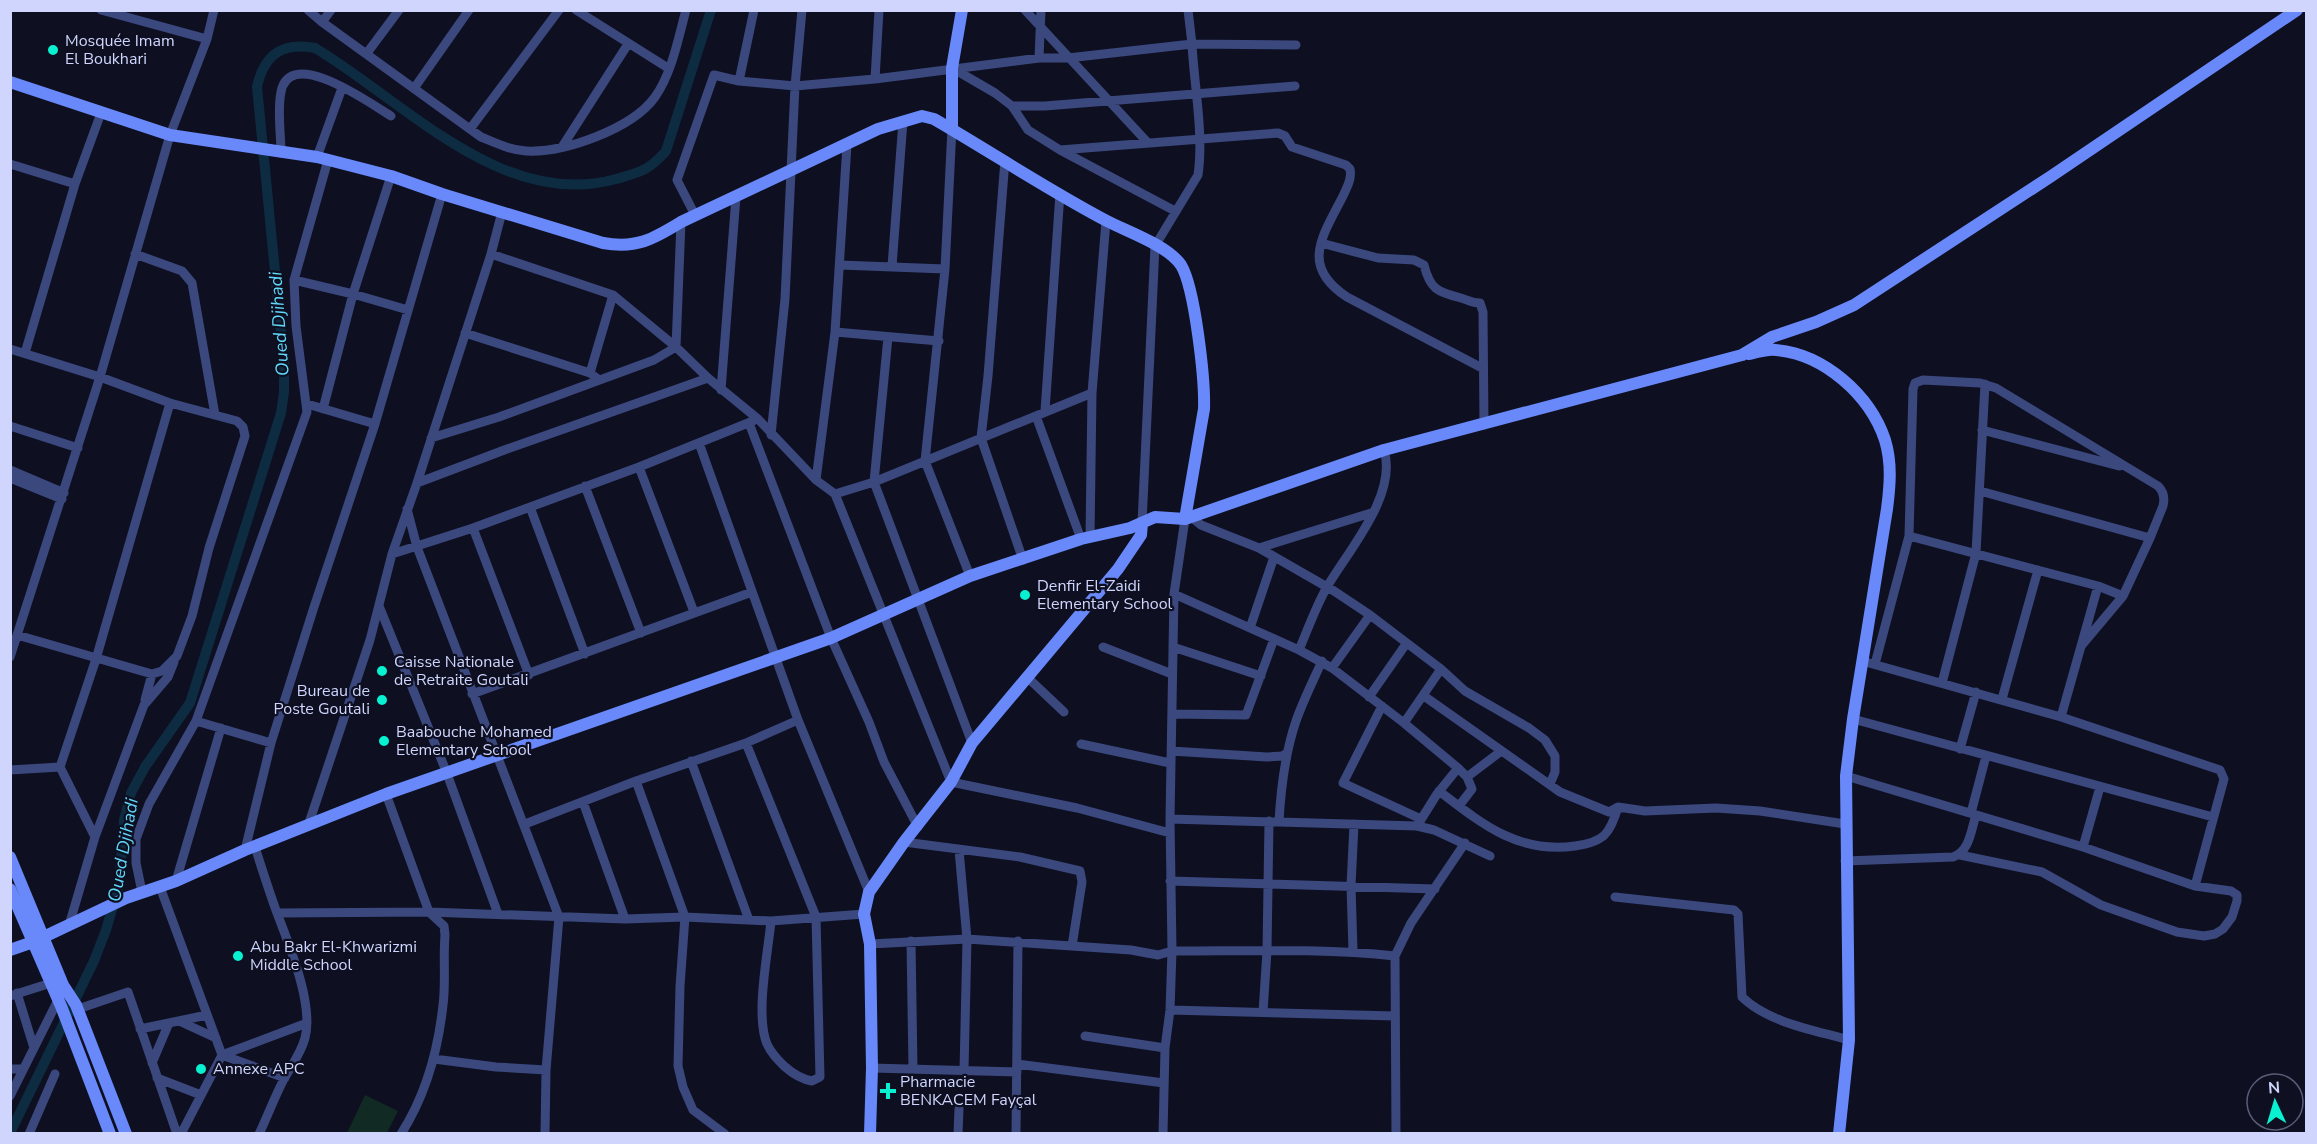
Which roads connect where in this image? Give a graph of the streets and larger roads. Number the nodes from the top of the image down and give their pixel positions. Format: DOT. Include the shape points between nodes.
graph roads {
  1 [pos="101,10"];
  2 [pos="214,10"];
  3 [pos="308,10"];
  4 [pos="331,10"];
  5 [pos="399,10"];
  6 [pos="469,10"];
  7 [pos="559,10"];
  8 [pos="576,10"];
  9 [pos="686,10"];
  10 [pos="754,10"];
  11 [pos="802,10"];
  12 [pos="879,10"];
  13 [pos="962,10"];
  14 [pos="1025,10"];
  15 [pos="1041,10"];
  16 [pos="1188,10"];
  17 [pos="2297,10"];
  18 [pos="322,22"];
  19 [pos="1040,26"];
  20 [pos="207,39"];
  21 [pos="628,44"];
  22 [pos="1192,44"];
  23 [pos="1296,45"];
  24 [pos="368,53"];
  25 [pos="1039,58"];
  26 [pos="1068,58"];
  27 [pos="668,68"];
  28 [pos="952,68"];
  29 [pos="875,79"];
  30 [pos="739,81"];
  31 [pos="10,82"];
  32 [pos="795,86"];
  33 [pos="1294,86"];
  34 [pos="415,87"];
  35 [pos="342,88"];
  36 [pos="1195,93"];
  37 [pos="1109,101"];
  38 [pos="1012,106"];
  39 [pos="101,113"];
  40 [pos="392,116"];
  41 [pos="903,121"];
  42 [pos="952,128"];
  43 [pos="470,129"];
  44 [pos="170,135"];
  45 [pos="1200,138"];
  46 [pos="1148,143"];
  47 [pos="847,145"];
  48 [pos="562,147"];
  49 [pos="1060,150"];
  50 [pos="277,152"];
  51 [pos="323,158"];
  52 [pos="1005,160"];
  53 [pos="10,164"];
  54 [pos="791,172"];
  55 [pos="391,176"];
  56 [pos="75,184"];
  57 [pos="1060,193"];
  58 [pos="442,194"];
  59 [pos="736,197"];
  60 [pos="1175,211"];
  61 [pos="502,212"];
  62 [pos="695,216"];
  63 [pos="1106,221"];
  64 [pos="681,222"];
  65 [pos="1321,243"];
  66 [pos="1155,246"];
  67 [pos="491,254"];
  68 [pos="135,255"];
  69 [pos="840,265"];
  70 [pos="892,266"];
  71 [pos="945,269"];
  72 [pos="294,280"];
  73 [pos="353,294"];
  74 [pos="613,295"];
  75 [pos="408,310"];
  76 [pos="835,332"];
  77 [pos="465,333"];
  78 [pos="888,337"];
  79 [pos="939,341"];
  80 [pos="676,347"];
  81 [pos="10,349"];
  82 [pos="25,353"];
  83 [pos="1742,355"];
  84 [pos="1482,368"];
  85 [pos="590,373"];
  86 [pos="100,377"];
  87 [pos="708,378"];
  88 [pos="598,379"];
  89 [pos="1985,384"];
  90 [pos="721,390"];
  91 [pos="1092,393"];
  92 [pos="170,403"];
  93 [pos="307,404"];
  94 [pos="323,409"];
  95 [pos="1040,413"];
  96 [pos="215,415"];
  97 [pos="753,421"];
  98 [pos="375,424"];
  99 [pos="1484,425"];
  100 [pos="10,426"];
  101 [pos="1982,430"];
  102 [pos="771,435"];
  103 [pos="431,438"];
  104 [pos="981,438"];
  105 [pos="699,443"];
  106 [pos="78,448"];
  107 [pos="1384,450"];
  108 [pos="925,461"];
  109 [pos="639,467"];
  110 [pos="2130,469"];
  111 [pos="10,470"];
  112 [pos="10,478"];
  113 [pos="816,480"];
  114 [pos="874,482"];
  115 [pos="417,483"];
  116 [pos="585,486"];
  117 [pos="1980,491"];
  118 [pos="835,494"];
  119 [pos="63,496"];
  120 [pos="530,507"];
  121 [pos="407,509"];
  122 [pos="1371,513"];
  123 [pos="1187,517"];
  124 [pos="1142,523"];
  125 [pos="473,528"];
  126 [pos="1909,536"];
  127 [pos="1086,538"];
  128 [pos="2150,538"];
  129 [pos="417,547"];
  130 [pos="1259,548"];
  131 [pos="392,554"];
  132 [pos="1976,554"];
  133 [pos="1274,557"];
  134 [pos="1023,560"];
  135 [pos="2038,570"];
  136 [pos="970,576"];
  137 [pos="2098,586"];
  138 [pos="1327,587"];
  139 [pos="752,592"];
  140 [pos="1174,594"];
  141 [pos="2123,597"];
  142 [pos="918,600"];
  143 [pos="378,605"];
  144 [pos="694,612"];
  145 [pos="1370,615"];
  146 [pos="884,616"];
  147 [pos="1250,628"];
  148 [pos="640,633"];
  149 [pos="17,635"];
  150 [pos="831,638"];
  151 [pos="1274,639"];
  152 [pos="1406,644"];
  153 [pos="2081,646"];
  154 [pos="1103,647"];
  155 [pos="1173,647"];
  156 [pos="1299,650"];
  157 [pos="585,654"];
  158 [pos="177,656"];
  159 [pos="10,657"];
  160 [pos="776,658"];
  161 [pos="96,659"];
  162 [pos="1322,661"];
  163 [pos="1862,661"];
  164 [pos="1875,664"];
  165 [pos="1332,668"];
  166 [pos="1441,669"];
  167 [pos="152,674"];
  168 [pos="1172,674"];
  169 [pos="529,675"];
  170 [pos="1027,676"];
  171 [pos="1261,676"];
  172 [pos="1942,683"];
  173 [pos="1976,692"];
  174 [pos="472,694"];
  175 [pos="1424,696"];
  176 [pos="1369,697"];
  177 [pos="2002,699"];
  178 [pos="144,705"];
  179 [pos="1382,706"];
  180 [pos="1064,712"];
  181 [pos="1173,714"];
  182 [pos="2061,717"];
  183 [pos="1853,719"];
  184 [pos="798,720"];
  185 [pos="196,721"];
  186 [pos="1404,723"];
  187 [pos="221,728"];
  188 [pos="271,743"];
  189 [pos="746,743"];
  190 [pos="972,743"];
  191 [pos="1081,744"];
  192 [pos="1960,748"];
  193 [pos="1171,751"];
  194 [pos="1500,752"];
  195 [pos="1287,753"];
  196 [pos="496,754"];
  197 [pos="1986,756"];
  198 [pos="692,761"];
  199 [pos="1170,763"];
  200 [pos="60,767"];
  201 [pos="1458,768"];
  202 [pos="10,770"];
  203 [pos="446,771"];
  204 [pos="1846,776"];
  205 [pos="1467,777"];
  206 [pos="636,781"];
  207 [pos="951,782"];
  208 [pos="1550,784"];
  209 [pos="2100,787"];
  210 [pos="1439,791"];
  211 [pos="386,794"];
  212 [pos="583,802"];
  213 [pos="1459,806"];
  214 [pos="1618,807"];
  215 [pos="1973,814"];
  216 [pos="2213,817"];
  217 [pos="1170,819"];
  218 [pos="1274,821"];
  219 [pos="1419,822"];
  220 [pos="525,824"];
  221 [pos="1354,824"];
  222 [pos="1845,824"];
  223 [pos="308,826"];
  224 [pos="918,827"];
  225 [pos="1170,833"];
  226 [pos="94,837"];
  227 [pos="904,842"];
  228 [pos="1465,843"];
  229 [pos="2083,847"];
  230 [pos="250,849"];
  231 [pos="959,850"];
  232 [pos="1960,855"];
  233 [pos="1490,856"];
  234 [pos="10,857"];
  235 [pos="1845,861"];
  236 [pos="176,881"];
  237 [pos="1170,881"];
  238 [pos="1268,884"];
  239 [pos="1351,886"];
  240 [pos="2195,886"];
  241 [pos="160,887"];
  242 [pos="10,889"];
  243 [pos="1436,889"];
  244 [pos="142,892"];
  245 [pos="869,892"];
  246 [pos="1615,897"];
  247 [pos="429,912"];
  248 [pos="277,913"];
  249 [pos="498,914"];
  250 [pos="864,914"];
  251 [pos="816,916"];
  252 [pos="559,917"];
  253 [pos="685,917"];
  254 [pos="626,920"];
  255 [pos="749,920"];
  256 [pos="771,921"];
  257 [pos="70,922"];
  258 [pos="38,939"];
  259 [pos="967,939"];
  260 [pos="911,941"];
  261 [pos="1018,941"];
  262 [pos="870,944"];
  263 [pos="1072,946"];
  264 [pos="10,950"];
  265 [pos="1172,951"];
  266 [pos="1267,951"];
  267 [pos="1353,951"];
  268 [pos="1395,956"];
  269 [pos="57,984"];
  270 [pos="14,994"];
  271 [pos="60,1003"];
  272 [pos="77,1007"];
  273 [pos="1170,1010"];
  274 [pos="1263,1012"];
  275 [pos="207,1015"];
  276 [pos="1395,1016"];
  277 [pos="174,1022"];
  278 [pos="307,1023"];
  279 [pos="140,1029"];
  280 [pos="1085,1036"];
  281 [pos="216,1038"];
  282 [pos="1849,1040"];
  283 [pos="34,1048"];
  284 [pos="1165,1048"];
  285 [pos="222,1054"];
  286 [pos="434,1059"];
  287 [pos="152,1063"];
  288 [pos="872,1068"];
  289 [pos="1017,1068"];
  290 [pos="10,1069"];
  291 [pos="23,1069"];
  292 [pos="913,1069"];
  293 [pos="546,1071"];
  294 [pos="964,1071"];
  295 [pos="55,1074"];
  296 [pos="157,1078"];
  297 [pos="285,1078"];
  298 [pos="1164,1083"];
  299 [pos="201,1095"];
  300 [pos="10,1096"];
  301 [pos="959,1109"];
  302 [pos="867,1132"];
  303 [pos="29,1134"];
  304 [pos="111,1134"];
  305 [pos="126,1134"];
  306 [pos="177,1134"];
  307 [pos="182,1134"];
  308 [pos="259,1134"];
  309 [pos="401,1134"];
  310 [pos="545,1134"];
  311 [pos="725,1134"];
  312 [pos="958,1134"];
  313 [pos="1016,1134"];
  314 [pos="1163,1134"];
  315 [pos="1396,1134"];
  316 [pos="1839,1134"];
  1 -- 20 [label="street"];
  2 -- 20 [label="street"];
  3 -- 18 [label="street"];
  4 -- 18 [label="street"];
  5 -- 24 [label="street"];
  6 -- 34 [label="street"];
  7 -- 43 [label="street"];
  8 -- 21 [label="street"];
  9 -- 27 [label="street"];
  10 -- 30 [label="street"];
  11 -- 32 [label="street"];
  12 -- 29 [label="street"];
  13 -- 28 [label="street"];
  14 -- 19 [label="street"];
  15 -- 19 [label="street"];
  16 -- 22 [label="street"];
  17 -- 83 [label="street" via="1854,304 1772,337"];
  18 -- 24 [label="street"];
  19 -- 25 [label="street"];
  19 -- 26 [label="street"];
  20 -- 44 [label="street"];
  21 -- 27 [label="street"];
  21 -- 48 [label="street"];
  22 -- 23 [label="street"];
  22 -- 26 [label="street"];
  22 -- 36 [label="street"];
  24 -- 34 [label="street"];
  25 -- 26 [label="street"];
  25 -- 28 [label="street"];
  26 -- 37 [label="street"];
  27 -- 48 [label="street" via="653,100 635,116 609,132"];
  28 -- 29 [label="street"];
  28 -- 38 [label="street"];
  28 -- 42 [label="street"];
  29 -- 32 [label="street"];
  30 -- 32 [label="street"];
  30 -- 62 [label="street" via="714,75 676,180"];
  31 -- 39 [label="street"];
  32 -- 54 [label="street"];
  33 -- 36 [label="street"];
  34 -- 43 [label="street"];
  35 -- 40 [label="street"];
  35 -- 50 [label="street" via="313,74 286,79 281,92"];
  35 -- 51 [label="street"];
  36 -- 37 [label="street"];
  36 -- 45 [label="street"];
  37 -- 38 [label="street"];
  37 -- 46 [label="street"];
  38 -- 49 [label="street" via="1028,130"];
  39 -- 44 [label="street"];
  39 -- 56 [label="street"];
  41 -- 42 [label="street" via="922,116"];
  41 -- 47 [label="street"];
  41 -- 70 [label="street"];
  42 -- 52 [label="street"];
  42 -- 71 [label="street"];
  43 -- 48 [label="street" via="508,148 533,151"];
  44 -- 50 [label="street"];
  44 -- 68 [label="street"];
  45 -- 46 [label="street"];
  45 -- 60 [label="street" via="1198,175"];
  45 -- 65 [label="street" via="1278,133 1292,147 1346,165 1350,169 1349,182"];
  46 -- 49 [label="street"];
  47 -- 54 [label="street"];
  47 -- 69 [label="street"];
  49 -- 60 [label="street"];
  50 -- 51 [label="street"];
  51 -- 55 [label="street"];
  51 -- 72 [label="street"];
  52 -- 57 [label="street"];
  52 -- 104 [label="street"];
  53 -- 56 [label="street"];
  54 -- 59 [label="street"];
  54 -- 102 [label="street" via="785,299"];
  55 -- 58 [label="street"];
  55 -- 73 [label="street"];
  56 -- 82 [label="street"];
  57 -- 63 [label="street"];
  57 -- 95 [label="street"];
  58 -- 61 [label="street"];
  58 -- 75 [label="street"];
  59 -- 62 [label="street"];
  59 -- 90 [label="street"];
  60 -- 66 [label="street"];
  61 -- 64 [label="street" via="622,246 653,238"];
  61 -- 67 [label="street"];
  62 -- 64 [label="street"];
  63 -- 66 [label="street"];
  63 -- 91 [label="street"];
  64 -- 80 [label="street"];
  65 -- 84 [label="street" via="1319,265 1332,287"];
  65 -- 84 [label="street" via="1378,258 1414,260 1424,265 1434,289 1480,303 1484,327"];
  66 -- 123 [label="street" via="1176,259 1187,280 1202,363 1204,409"];
  66 -- 124 [label="street"];
  67 -- 74 [label="street"];
  67 -- 77 [label="street"];
  68 -- 86 [label="street"];
  68 -- 96 [label="street" via="183,271 192,283"];
  69 -- 70 [label="street"];
  69 -- 76 [label="street"];
  70 -- 71 [label="street"];
  71 -- 79 [label="street"];
  72 -- 73 [label="street"];
  72 -- 93 [label="street"];
  73 -- 75 [label="street"];
  73 -- 94 [label="street"];
  74 -- 80 [label="street"];
  74 -- 85 [label="street"];
  75 -- 98 [label="street"];
  76 -- 78 [label="street"];
  76 -- 113 [label="street"];
  77 -- 85 [label="street"];
  77 -- 103 [label="street"];
  78 -- 79 [label="street"];
  78 -- 114 [label="street"];
  79 -- 108 [label="street"];
  80 -- 87 [label="street"];
  80 -- 88 [label="street" via="654,360"];
  81 -- 82 [label="street"];
  82 -- 86 [label="street"];
  83 -- 99 [label="street"];
  83 -- 163 [label="street" via="1775,349 1821,364 1846,381 1868,408 1885,439 1891,474"];
  84 -- 99 [label="street"];
  85 -- 88 [label="street"];
  86 -- 92 [label="street"];
  86 -- 106 [label="street"];
  87 -- 90 [label="street"];
  87 -- 115 [label="street"];
  88 -- 103 [label="street"];
  89 -- 101 [label="street"];
  89 -- 110 [label="street"];
  89 -- 126 [label="street" via="1923,380 1914,386"];
  90 -- 97 [label="street"];
  91 -- 95 [label="street"];
  91 -- 127 [label="street"];
  92 -- 96 [label="street"];
  92 -- 161 [label="street"];
  93 -- 94 [label="street"];
  93 -- 185 [label="street"];
  94 -- 98 [label="street"];
  95 -- 104 [label="street"];
  95 -- 127 [label="street"];
  96 -- 158 [label="street" via="240,424 245,436"];
  97 -- 102 [label="street"];
  97 -- 105 [label="street"];
  97 -- 150 [label="street"];
  98 -- 188 [label="street"];
  99 -- 107 [label="street"];
  100 -- 106 [label="street"];
  101 -- 110 [label="street"];
  101 -- 117 [label="street"];
  102 -- 113 [label="street"];
  103 -- 115 [label="street"];
  104 -- 108 [label="street"];
  104 -- 134 [label="street"];
  105 -- 109 [label="street"];
  105 -- 139 [label="street"];
  106 -- 119 [label="street"];
  107 -- 122 [label="street" via="1383,488"];
  107 -- 123 [label="street"];
  108 -- 114 [label="street"];
  108 -- 136 [label="street"];
  109 -- 116 [label="street"];
  109 -- 144 [label="street"];
  110 -- 128 [label="street" via="2158,486 2164,495"];
  111 -- 119 [label="street"];
  112 -- 119 [label="street"];
  113 -- 118 [label="street"];
  114 -- 118 [label="street"];
  114 -- 142 [label="street"];
  115 -- 121 [label="street"];
  116 -- 120 [label="street"];
  116 -- 148 [label="street"];
  117 -- 128 [label="street"];
  117 -- 132 [label="street"];
  118 -- 146 [label="street"];
  119 -- 149 [label="street"];
  120 -- 125 [label="street"];
  120 -- 157 [label="street"];
  121 -- 129 [label="street"];
  121 -- 131 [label="street"];
  122 -- 130 [label="street"];
  122 -- 138 [label="street" via="1359,540"];
  123 -- 124 [label="street" via="1155,517"];
  123 -- 130 [label="street"];
  123 -- 140 [label="street"];
  124 -- 127 [label="street"];
  124 -- 170 [label="street" via="1141,535 1118,569"];
  125 -- 129 [label="street"];
  125 -- 169 [label="street"];
  126 -- 132 [label="street"];
  126 -- 164 [label="street"];
  127 -- 134 [label="street"];
  128 -- 141 [label="street"];
  129 -- 131 [label="street"];
  129 -- 174 [label="street"];
  130 -- 133 [label="street"];
  131 -- 143 [label="street"];
  132 -- 135 [label="street"];
  132 -- 172 [label="street"];
  133 -- 138 [label="street"];
  133 -- 147 [label="street"];
  134 -- 136 [label="street"];
  135 -- 137 [label="street"];
  135 -- 177 [label="street"];
  136 -- 142 [label="street"];
  137 -- 141 [label="street"];
  137 -- 153 [label="street"];
  138 -- 145 [label="street"];
  138 -- 156 [label="street"];
  139 -- 144 [label="street"];
  139 -- 160 [label="street"];
  140 -- 147 [label="street"];
  140 -- 155 [label="street"];
  141 -- 153 [label="street"];
  142 -- 146 [label="street"];
  142 -- 190 [label="street"];
  143 -- 203 [label="street"];
  143 -- 223 [label="street"];
  144 -- 148 [label="street"];
  145 -- 152 [label="street"];
  145 -- 165 [label="street"];
  146 -- 150 [label="street"];
  146 -- 207 [label="street"];
  147 -- 151 [label="street"];
  148 -- 157 [label="street"];
  149 -- 159 [label="street"];
  149 -- 161 [label="street"];
  150 -- 160 [label="street"];
  150 -- 224 [label="street" via="884,762"];
  151 -- 156 [label="street"];
  151 -- 171 [label="street"];
  152 -- 166 [label="street"];
  152 -- 176 [label="street"];
  153 -- 182 [label="street"];
  154 -- 168 [label="street"];
  155 -- 168 [label="street"];
  155 -- 171 [label="street"];
  156 -- 162 [label="street"];
  157 -- 169 [label="street"];
  158 -- 167 [label="street" via="162,671"];
  158 -- 178 [label="street" via="168,677"];
  160 -- 184 [label="street"];
  160 -- 196 [label="street"];
  161 -- 167 [label="street"];
  161 -- 200 [label="street"];
  162 -- 165 [label="street"];
  162 -- 195 [label="street"];
  163 -- 164 [label="street"];
  163 -- 183 [label="street"];
  164 -- 172 [label="street"];
  165 -- 176 [label="street"];
  166 -- 175 [label="street"];
  166 -- 208 [label="street" via="1465,691 1545,740 1555,756"];
  167 -- 178 [label="street"];
  168 -- 181 [label="street"];
  169 -- 174 [label="street"];
  170 -- 180 [label="street"];
  170 -- 190 [label="street"];
  171 -- 181 [label="street" via="1246,715"];
  172 -- 173 [label="street"];
  173 -- 177 [label="street"];
  173 -- 192 [label="street"];
  174 -- 196 [label="street"];
  175 -- 186 [label="street"];
  175 -- 194 [label="street"];
  176 -- 179 [label="street"];
  177 -- 182 [label="street"];
  178 -- 226 [label="street"];
  179 -- 186 [label="street"];
  179 -- 219 [label="street" via="1343,783"];
  181 -- 193 [label="street"];
  182 -- 216 [label="street" via="2220,770 2224,779"];
  183 -- 192 [label="street"];
  183 -- 204 [label="street"];
  184 -- 189 [label="street"];
  184 -- 245 [label="street"];
  185 -- 187 [label="street"];
  185 -- 244 [label="street" via="149,804 136,840"];
  186 -- 201 [label="street"];
  187 -- 188 [label="street"];
  187 -- 236 [label="street"];
  188 -- 230 [label="street"];
  189 -- 198 [label="street"];
  189 -- 251 [label="street"];
  190 -- 207 [label="street"];
  191 -- 199 [label="street"];
  192 -- 197 [label="street"];
  193 -- 195 [label="street" via="1267,757"];
  193 -- 199 [label="street"];
  194 -- 205 [label="street"];
  194 -- 208 [label="street"];
  195 -- 218 [label="street"];
  196 -- 203 [label="street"];
  196 -- 220 [label="street"];
  197 -- 209 [label="street"];
  197 -- 215 [label="street"];
  198 -- 206 [label="street"];
  198 -- 255 [label="street"];
  199 -- 217 [label="street"];
  200 -- 202 [label="street"];
  200 -- 226 [label="street"];
  201 -- 205 [label="street"];
  201 -- 210 [label="street"];
  203 -- 211 [label="street"];
  203 -- 249 [label="street"];
  204 -- 215 [label="street"];
  204 -- 222 [label="street"];
  205 -- 213 [label="street" via="1472,789"];
  206 -- 212 [label="street"];
  206 -- 253 [label="street"];
  207 -- 224 [label="street"];
  207 -- 225 [label="street" via="1077,808"];
  208 -- 214 [label="street" via="1568,797 1609,812"];
  209 -- 216 [label="street"];
  209 -- 229 [label="street"];
  210 -- 213 [label="street"];
  210 -- 219 [label="street"];
  211 -- 223 [label="street"];
  211 -- 247 [label="street"];
  212 -- 220 [label="street"];
  212 -- 254 [label="street"];
  213 -- 214 [label="street" via="1515,841 1554,849 1597,841 1608,833"];
  214 -- 222 [label="street" via="1645,811 1716,808"];
  215 -- 229 [label="street"];
  215 -- 232 [label="street" via="1967,846"];
  216 -- 240 [label="street"];
  217 -- 218 [label="street"];
  217 -- 225 [label="street"];
  218 -- 221 [label="street"];
  218 -- 238 [label="street"];
  219 -- 221 [label="street"];
  219 -- 228 [label="street"];
  220 -- 252 [label="street"];
  221 -- 239 [label="street"];
  222 -- 235 [label="street"];
  223 -- 230 [label="street"];
  224 -- 227 [label="street"];
  225 -- 237 [label="street"];
  226 -- 257 [label="street"];
  227 -- 231 [label="street"];
  227 -- 245 [label="street"];
  228 -- 233 [label="street"];
  228 -- 243 [label="street"];
  229 -- 240 [label="street"];
  230 -- 236 [label="street"];
  230 -- 248 [label="street"];
  231 -- 259 [label="street"];
  231 -- 263 [label="street" via="1020,857 1080,871 1082,882"];
  232 -- 235 [label="street"];
  232 -- 240 [label="street" via="2042,872 2101,905 2177,932 2215,934 2232,917 2237,895"];
  234 -- 258 [label="street"];
  235 -- 282 [label="street"];
  236 -- 241 [label="street"];
  237 -- 238 [label="street"];
  237 -- 265 [label="street"];
  238 -- 239 [label="street"];
  238 -- 266 [label="street"];
  239 -- 243 [label="street"];
  239 -- 267 [label="street"];
  241 -- 244 [label="street"];
  241 -- 275 [label="street"];
  242 -- 258 [label="street"];
  243 -- 268 [label="street" via="1411,923"];
  244 -- 257 [label="street"];
  245 -- 250 [label="street"];
  246 -- 282 [label="street" via="1734,910 1738,914 1742,997 1761,1012"];
  247 -- 248 [label="street"];
  247 -- 249 [label="street"];
  247 -- 286 [label="street" via="444,926 446,935 444,1004"];
  248 -- 278 [label="street" via="289,943"];
  249 -- 252 [label="street"];
  250 -- 251 [label="street"];
  250 -- 262 [label="street"];
  251 -- 256 [label="street"];
  251 -- 256 [label="street" via="820,1077 812,1081 793,1074 774,1056 765,1037 762,1005"];
  252 -- 254 [label="street"];
  252 -- 293 [label="street"];
  253 -- 254 [label="street"];
  253 -- 255 [label="street"];
  253 -- 311 [label="street" via="678,1066 693,1110"];
  255 -- 256 [label="street"];
  257 -- 258 [label="street"];
  258 -- 264 [label="street"];
  258 -- 269 [label="street"];
  259 -- 260 [label="street"];
  259 -- 261 [label="street"];
  259 -- 294 [label="street"];
  260 -- 262 [label="street"];
  260 -- 292 [label="street"];
  261 -- 263 [label="street"];
  261 -- 289 [label="street"];
  262 -- 288 [label="street"];
  263 -- 265 [label="street" via="1158,955"];
  265 -- 266 [label="street"];
  265 -- 273 [label="street"];
  266 -- 267 [label="street"];
  266 -- 274 [label="street"];
  267 -- 268 [label="street"];
  268 -- 276 [label="street"];
  269 -- 270 [label="street"];
  269 -- 271 [label="street"];
  269 -- 272 [label="street"];
  270 -- 283 [label="street"];
  271 -- 283 [label="street"];
  271 -- 304 [label="street"];
  272 -- 279 [label="street" via="128,992"];
  272 -- 305 [label="street"];
  273 -- 274 [label="street"];
  273 -- 284 [label="street"];
  274 -- 276 [label="street"];
  275 -- 277 [label="street"];
  275 -- 281 [label="street"];
  276 -- 315 [label="street"];
  277 -- 279 [label="street"];
  277 -- 281 [label="street"];
  277 -- 287 [label="street"];
  278 -- 285 [label="street"];
  278 -- 297 [label="street" via="300,1052"];
  279 -- 287 [label="street"];
  280 -- 284 [label="street"];
  281 -- 285 [label="street"];
  282 -- 316 [label="street"];
  283 -- 291 [label="street"];
  284 -- 298 [label="street"];
  285 -- 297 [label="street"];
  285 -- 299 [label="street"];
  286 -- 293 [label="street"];
  286 -- 309 [label="street"];
  287 -- 296 [label="street"];
  288 -- 292 [label="street"];
  288 -- 302 [label="street"];
  289 -- 294 [label="street"];
  289 -- 298 [label="street"];
  289 -- 313 [label="street"];
  290 -- 291 [label="street"];
  291 -- 300 [label="street"];
  292 -- 294 [label="street"];
  293 -- 310 [label="street"];
  295 -- 303 [label="street"];
  296 -- 299 [label="street"];
  296 -- 306 [label="street"];
  297 -- 308 [label="street"];
  298 -- 314 [label="street"];
  299 -- 307 [label="street"];
  301 -- 312 [label="street"];
}
